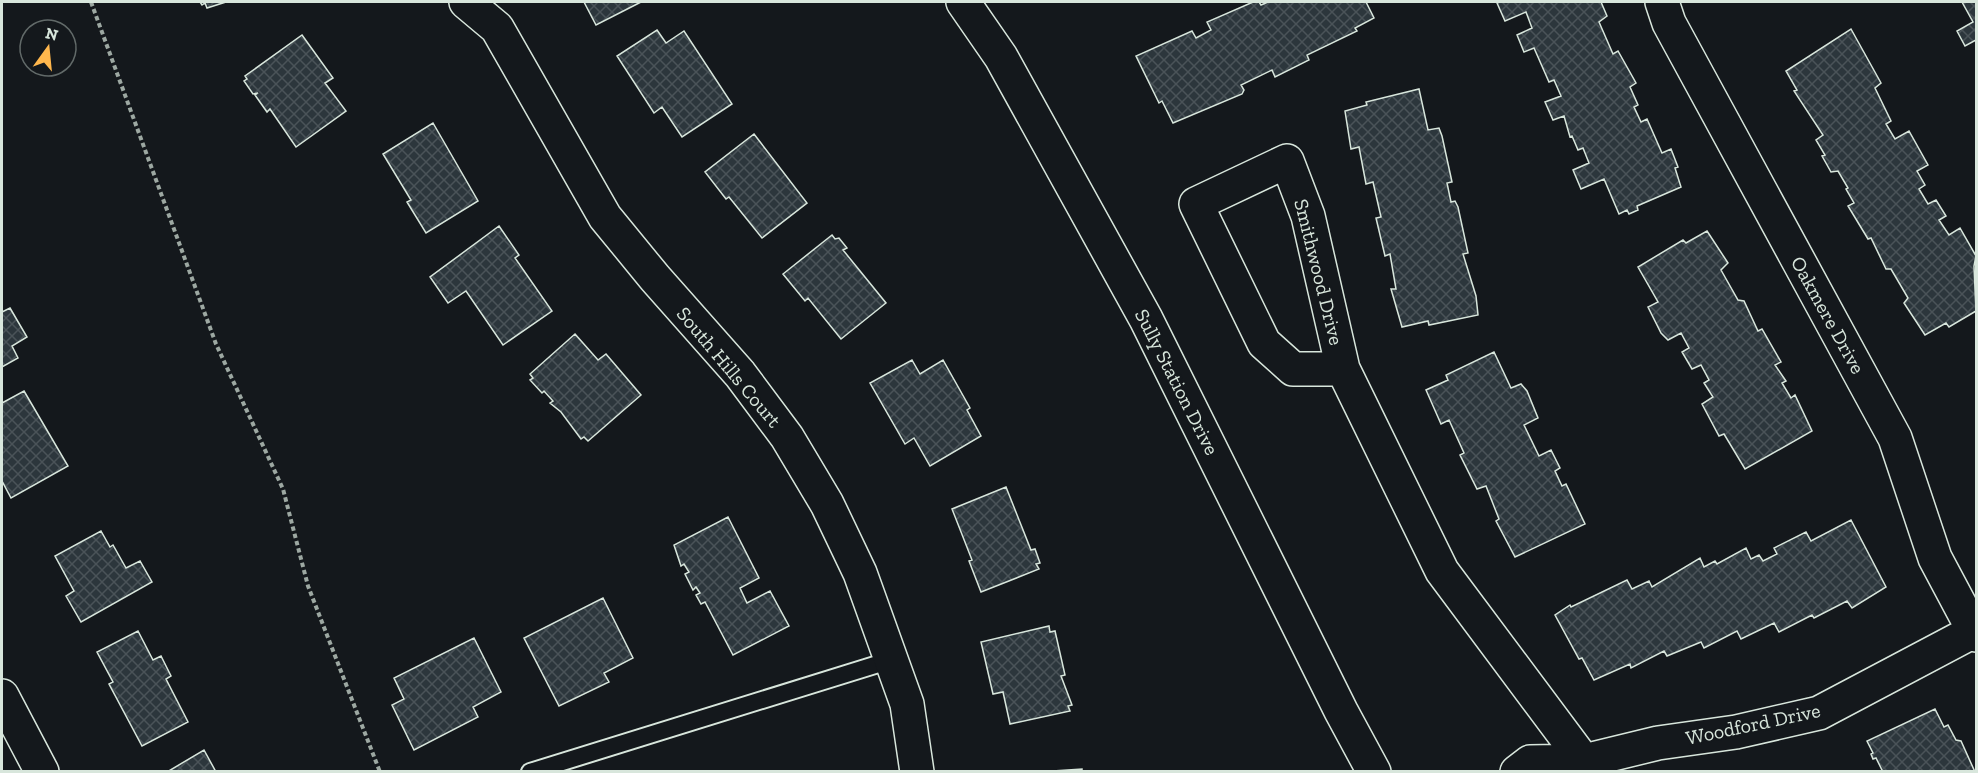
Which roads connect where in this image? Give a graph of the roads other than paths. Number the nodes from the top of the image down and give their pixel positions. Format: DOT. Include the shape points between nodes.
graph roads {
  1 [pos="466,2"];
  2 [pos="963,2"];
  3 [pos="1662,2"];
  4 [pos="1343,369"];
  5 [pos="1976,632"];
  6 [pos="891,660"];
  7 [pos="2,696"];
  8 [pos="1584,768"];
  9 [pos="42,771"];
  10 [pos="531,771"];
  11 [pos="917,771"];
  12 [pos="1374,771"];
  13 [pos="1517,771"];
  1 -- 6 [label="street, South Hills Court" via="497,28 606,217 740,374 787,437 827,504 860,573"];
  2 -- 12 [label="street, Sully Station Drive" via="1001,57 1146,319"];
  3 -- 5 [label="street, Oakmere Drive" via="1669,23 1895,438 1935,558"];
  4 -- 4 [label="street, Smithwood Drive" via="1308,216 1287,161 1196,204 1264,343 1293,369"];
  4 -- 8 [label="street, Smithwood Drive" via="1442,571"];
  5 -- 8 [label="street, Woodford Drive" via="1820,713 1736,732 1658,743"];
  6 -- 10 [label="lane"];
  6 -- 11 [label="street, South Hills Court" via="907,704"];
  7 -- 9 [label="street"];
  8 -- 13 [label="street, Woodford Drive" via="1530,762"];
}
